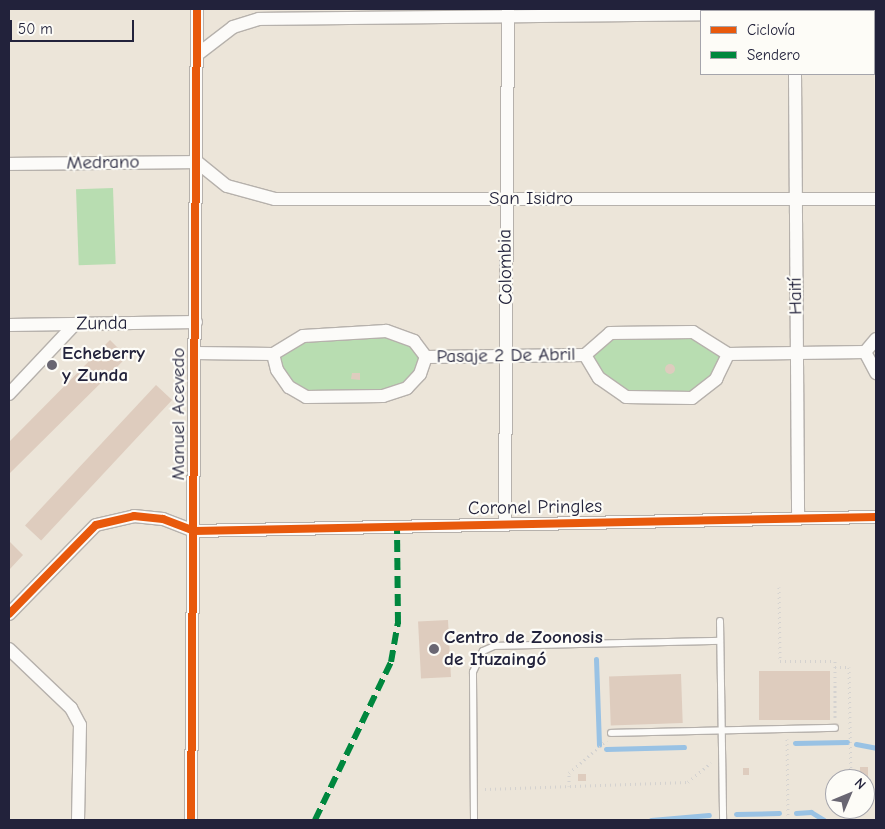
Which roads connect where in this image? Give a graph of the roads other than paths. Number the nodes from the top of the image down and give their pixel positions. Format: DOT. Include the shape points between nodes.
graph roads {
  1 [pos="197,9"];
  2 [pos="508,12"];
  3 [pos="700,14"];
  4 [pos="198,54"];
  5 [pos="795,75"];
  6 [pos="197,162"];
  7 [pos="9,164"];
  8 [pos="504,199"];
  9 [pos="794,200"];
  10 [pos="876,200"];
  11 [pos="196,322"];
  12 [pos="9,324"];
  13 [pos="74,325"];
  14 [pos="876,339"];
  15 [pos="865,352"];
  16 [pos="195,353"];
  17 [pos="797,353"];
  18 [pos="272,354"];
  19 [pos="728,354"];
  20 [pos="585,355"];
  21 [pos="507,356"];
  22 [pos="426,357"];
  23 [pos="876,373"];
  24 [pos="9,394"];
  25 [pos="876,517"];
  26 [pos="798,519"];
  27 [pos="505,524"];
  28 [pos="194,531"];
  29 [pos="9,614"];
  30 [pos="720,622"];
  31 [pos="720,641"];
  32 [pos="9,649"];
  33 [pos="835,728"];
  34 [pos="721,730"];
  35 [pos="611,733"];
  36 [pos="78,820"];
  37 [pos="191,820"];
  38 [pos="474,820"];
  39 [pos="723,820"];
  1 -- 4 [label="street, Manuel Acevedo"];
  2 -- 3 [label="street"];
  2 -- 4 [label="street" via="259,19 233,27"];
  2 -- 8 [label="street, Colombia"];
  4 -- 6 [label="street, Manuel Acevedo"];
  5 -- 9 [label="street, Haití"];
  6 -- 7 [label="street, Medrano"];
  6 -- 8 [label="street, San Isidro" via="227,186 275,199"];
  6 -- 11 [label="street, Manuel Acevedo"];
  8 -- 9 [label="street, San Isidro"];
  8 -- 21 [label="street, Colombia"];
  9 -- 10 [label="street, San Isidro"];
  9 -- 17 [label="street, Haití"];
  11 -- 13 [label="street, Zunda"];
  11 -- 16 [label="street, Manuel Acevedo"];
  12 -- 13 [label="street, Zunda"];
  13 -- 24 [label="street"];
  14 -- 15 [label="street"];
  15 -- 17 [label="street"];
  15 -- 23 [label="street"];
  16 -- 18 [label="street"];
  16 -- 28 [label="street, Manuel Acevedo"];
  17 -- 19 [label="street"];
  17 -- 26 [label="street, Haití"];
  18 -- 22 [label="street, Pasaje 2 De Abril" via="303,336 386,331 414,342"];
  18 -- 22 [label="street, Pasaje 2 De Abril" via="277,370 289,387 306,397 383,396 399,390 420,374"];
  19 -- 20 [label="street, Pasaje 2 De Abril" via="693,332 610,333"];
  19 -- 20 [label="street, Pasaje 2 De Abril" via="716,379 692,398 626,397 599,378"];
  20 -- 21 [label="street, Pasaje 2 De Abril"];
  21 -- 22 [label="street, Pasaje 2 De Abril"];
  21 -- 27 [label="street, Colombia"];
  25 -- 26 [label="street, Coronel Pringles"];
  26 -- 27 [label="street, Coronel Pringles"];
  27 -- 28 [label="street, Coronel Pringles"];
  28 -- 29 [label="street" via="163,519 134,516 106,520"];
  28 -- 37 [label="street, Manuel Acevedo"];
  30 -- 31 [label="lane"];
  31 -- 34 [label="lane"];
  31 -- 38 [label="lane" via="494,646 483,651 473,672"];
  32 -- 36 [label="street" via="71,708 80,725"];
  33 -- 34 [label="lane"];
  34 -- 35 [label="lane"];
  34 -- 39 [label="lane"];
}
